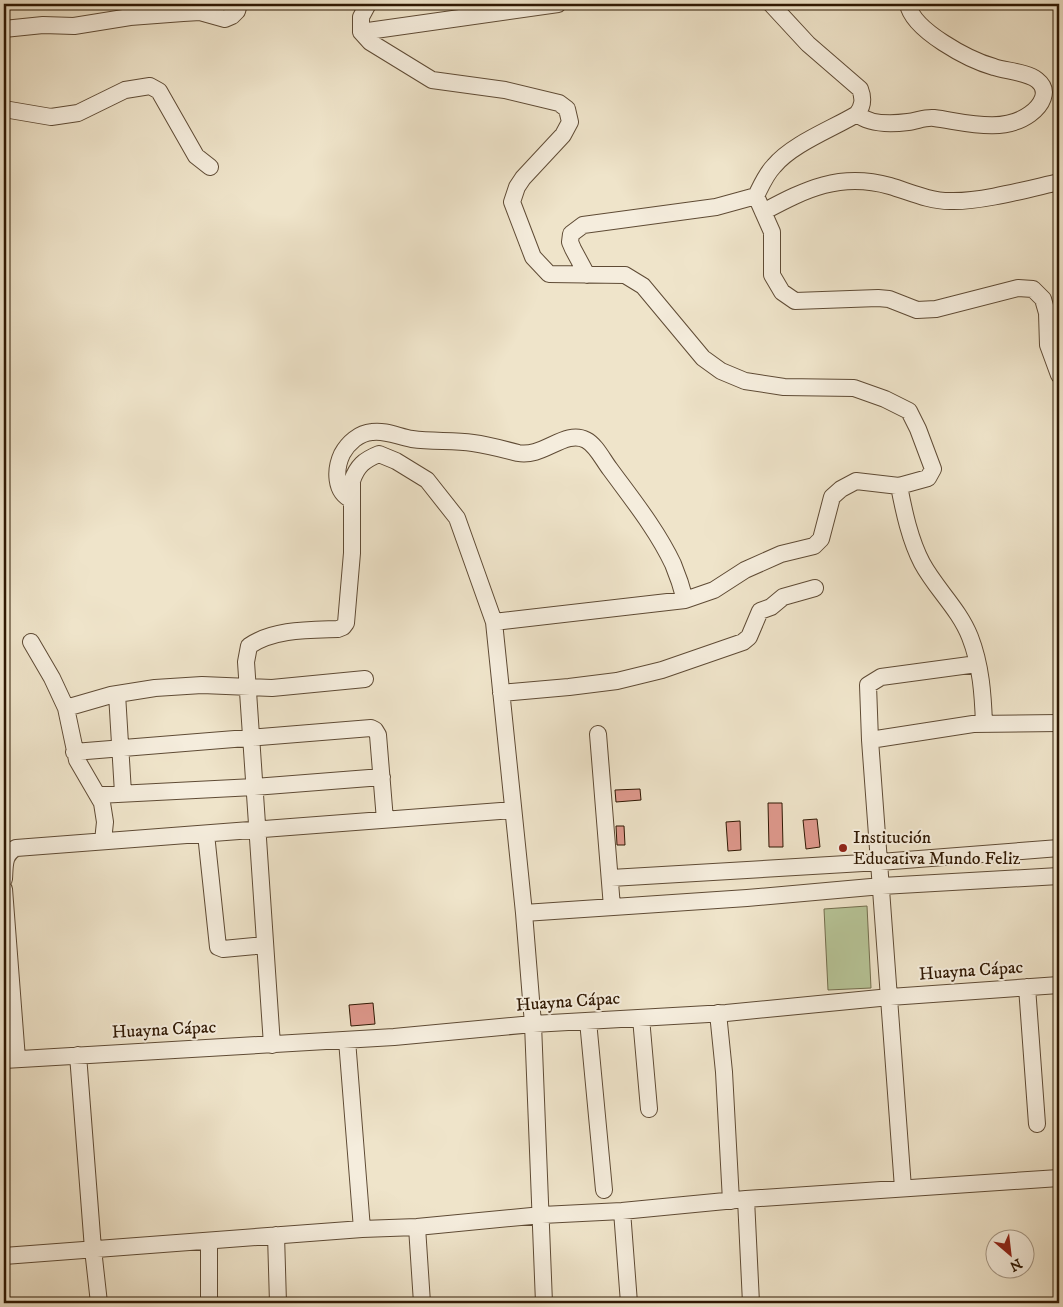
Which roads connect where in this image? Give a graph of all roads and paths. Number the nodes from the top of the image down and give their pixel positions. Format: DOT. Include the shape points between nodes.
graph roads {
  1 [pos="239,4"];
  2 [pos="368,4"];
  3 [pos="558,4"];
  4 [pos="771,4"];
  5 [pos="908,4"];
  6 [pos="4,29"];
  7 [pos="361,32"];
  8 [pos="4,109"];
  9 [pos="857,114"];
  10 [pos="210,167"];
  11 [pos="1059,182"];
  12 [pos="756,196"];
  13 [pos="763,212"];
  14 [pos="587,275"];
  15 [pos="1059,375"];
  16 [pos="899,486"];
  17 [pos="352,500"];
  18 [pos="814,588"];
  19 [pos="685,600"];
  20 [pos="494,622"];
  21 [pos="31,642"];
  22 [pos="977,664"];
  23 [pos="365,679"];
  24 [pos="247,688"];
  25 [pos="501,692"];
  26 [pos="117,694"];
  27 [pos="66,708"];
  28 [pos="1059,723"];
  29 [pos="984,724"];
  30 [pos="598,734"];
  31 [pos="251,738"];
  32 [pos="870,740"];
  33 [pos="120,748"];
  34 [pos="74,752"];
  35 [pos="382,777"];
  36 [pos="254,786"];
  37 [pos="123,793"];
  38 [pos="98,795"];
  39 [pos="512,810"];
  40 [pos="386,820"];
  41 [pos="256,830"];
  42 [pos="206,834"];
  43 [pos="103,841"];
  44 [pos="1059,848"];
  45 [pos="880,862"];
  46 [pos="1059,876"];
  47 [pos="611,878"];
  48 [pos="4,879"];
  49 [pos="882,886"];
  50 [pos="4,889"];
  51 [pos="612,907"];
  52 [pos="524,913"];
  53 [pos="6,930"];
  54 [pos="265,945"];
  55 [pos="1059,985"];
  56 [pos="1028,987"];
  57 [pos="890,997"];
  58 [pos="718,1013"];
  59 [pos="642,1018"];
  60 [pos="588,1021"];
  61 [pos="533,1024"];
  62 [pos="347,1040"];
  63 [pos="272,1045"];
  64 [pos="78,1055"];
  65 [pos="10,1060"];
  66 [pos="649,1109"];
  67 [pos="1037,1124"];
  68 [pos="1059,1178"];
  69 [pos="903,1188"];
  70 [pos="604,1190"];
  71 [pos="738,1200"];
  72 [pos="622,1211"];
  73 [pos="542,1215"];
  74 [pos="417,1227"];
  75 [pos="362,1229"];
  76 [pos="276,1235"];
  77 [pos="209,1240"];
  78 [pos="93,1249"];
  79 [pos="4,1256"];
  80 [pos="99,1303"];
  81 [pos="209,1303"];
  82 [pos="278,1303"];
  83 [pos="422,1303"];
  84 [pos="544,1303"];
  85 [pos="629,1303"];
  86 [pos="751,1303"];
  1 -- 6 [label="street" via="237,11 225,19 200,12 130,17 74,26"];
  2 -- 7 [label="street" via="361,17"];
  3 -- 7 [label="street"];
  4 -- 9 [label="street" via="808,44 860,89 863,103"];
  5 -- 9 [label="street" via="912,16 931,35 979,61 1036,78 1044,92 1042,102 1025,118 1009,124 979,125 930,118 873,122"];
  7 -- 14 [label="street" via="370,42 432,80 522,94 559,103 567,109 570,122 563,135 523,178 512,202 533,257 549,274"];
  8 -- 10 [label="street" via="51,118 78,113 125,90 150,86 163,98 196,156"];
  9 -- 12 [label="street" via="780,159"];
  11 -- 13 [label="street" via="983,198 951,201 927,198 878,183 841,181 815,187"];
  12 -- 13 [label="street"];
  12 -- 14 [label="street" via="716,207 583,225 571,234 570,242"];
  13 -- 15 [label="street" via="772,232 772,275 782,292 795,301 878,298 927,310 1018,288 1032,289 1043,299 1047,312 1048,344"];
  14 -- 16 [label="street" via="625,275 642,286 703,358 721,371 745,381 784,387 854,388 909,411 933,469 928,478"];
  16 -- 19 [label="street" via="856,481 832,497 821,539 814,546 781,554 745,570 714,590"];
  16 -- 22 [label="street" via="922,563 965,626"];
  17 -- 19 [label="street" via="339,488 340,458 349,444 373,431 411,439 474,443 529,454 572,437 583,438 597,451 667,553"];
  17 -- 20 [label="street" via="355,471 379,454 427,480 458,518"];
  17 -- 24 [label="street" via="352,552 346,623 338,629 304,630 254,643 250,646 246,662"];
  18 -- 25 [label="street" via="783,596 760,611 749,637 743,642 662,670 617,681"];
  19 -- 20 [label="street"];
  20 -- 25 [label="street"];
  21 -- 27 [label="street"];
  22 -- 29 [label="street" via="983,691"];
  22 -- 32 [label="street" via="881,677 873,681 868,685"];
  23 -- 24 [label="street"];
  24 -- 26 [label="street" via="178,686"];
  24 -- 31 [label="street"];
  25 -- 39 [label="street"];
  26 -- 27 [label="street"];
  26 -- 33 [label="street"];
  27 -- 34 [label="street"];
  28 -- 29 [label="street"];
  29 -- 32 [label="street"];
  30 -- 47 [label="street"];
  31 -- 33 [label="street"];
  31 -- 35 [label="street" via="371,728 378,735"];
  31 -- 36 [label="street"];
  32 -- 45 [label="street"];
  33 -- 34 [label="street"];
  33 -- 37 [label="street"];
  34 -- 38 [label="street" via="80,768"];
  35 -- 36 [label="street"];
  35 -- 40 [label="street"];
  36 -- 37 [label="street"];
  36 -- 41 [label="street"];
  37 -- 38 [label="street"];
  38 -- 43 [label="street" via="106,822"];
  39 -- 40 [label="street"];
  39 -- 52 [label="street"];
  40 -- 41 [label="street"];
  41 -- 42 [label="street"];
  41 -- 54 [label="street"];
  42 -- 43 [label="street"];
  42 -- 54 [label="street" via="218,947"];
  43 -- 48 [label="street" via="16,848 6,857"];
  44 -- 45 [label="street"];
  45 -- 47 [label="street"];
  45 -- 49 [label="street"];
  46 -- 49 [label="street"];
  47 -- 51 [label="street"];
  49 -- 51 [label="street"];
  49 -- 57 [label="street"];
  50 -- 53 [label="street"];
  51 -- 52 [label="street"];
  52 -- 61 [label="street"];
  53 -- 65 [label="street"];
  54 -- 63 [label="street"];
  55 -- 56 [label="street, Huayna Cápac"];
  56 -- 57 [label="street, Huayna Cápac"];
  56 -- 67 [label="street"];
  57 -- 58 [label="street, Huayna Cápac"];
  57 -- 69 [label="street"];
  58 -- 59 [label="street, Huayna Cápac"];
  58 -- 71 [label="street"];
  59 -- 60 [label="street, Huayna Cápac"];
  59 -- 66 [label="street"];
  60 -- 61 [label="street, Huayna Cápac"];
  60 -- 70 [label="street"];
  61 -- 62 [label="street, Huayna Cápac"];
  61 -- 73 [label="street"];
  62 -- 63 [label="street, Huayna Cápac"];
  62 -- 75 [label="street"];
  63 -- 64 [label="street, Huayna Cápac"];
  64 -- 65 [label="street, Huayna Cápac"];
  64 -- 78 [label="street"];
  68 -- 69 [label="street"];
  69 -- 71 [label="street"];
  71 -- 72 [label="street"];
  71 -- 86 [label="street"];
  72 -- 73 [label="street"];
  72 -- 85 [label="street"];
  73 -- 74 [label="street"];
  73 -- 84 [label="street"];
  74 -- 75 [label="street"];
  74 -- 83 [label="street"];
  75 -- 76 [label="street"];
  76 -- 77 [label="street"];
  76 -- 82 [label="street"];
  77 -- 78 [label="street"];
  77 -- 81 [label="street"];
  78 -- 79 [label="street"];
  78 -- 80 [label="street"];
}
